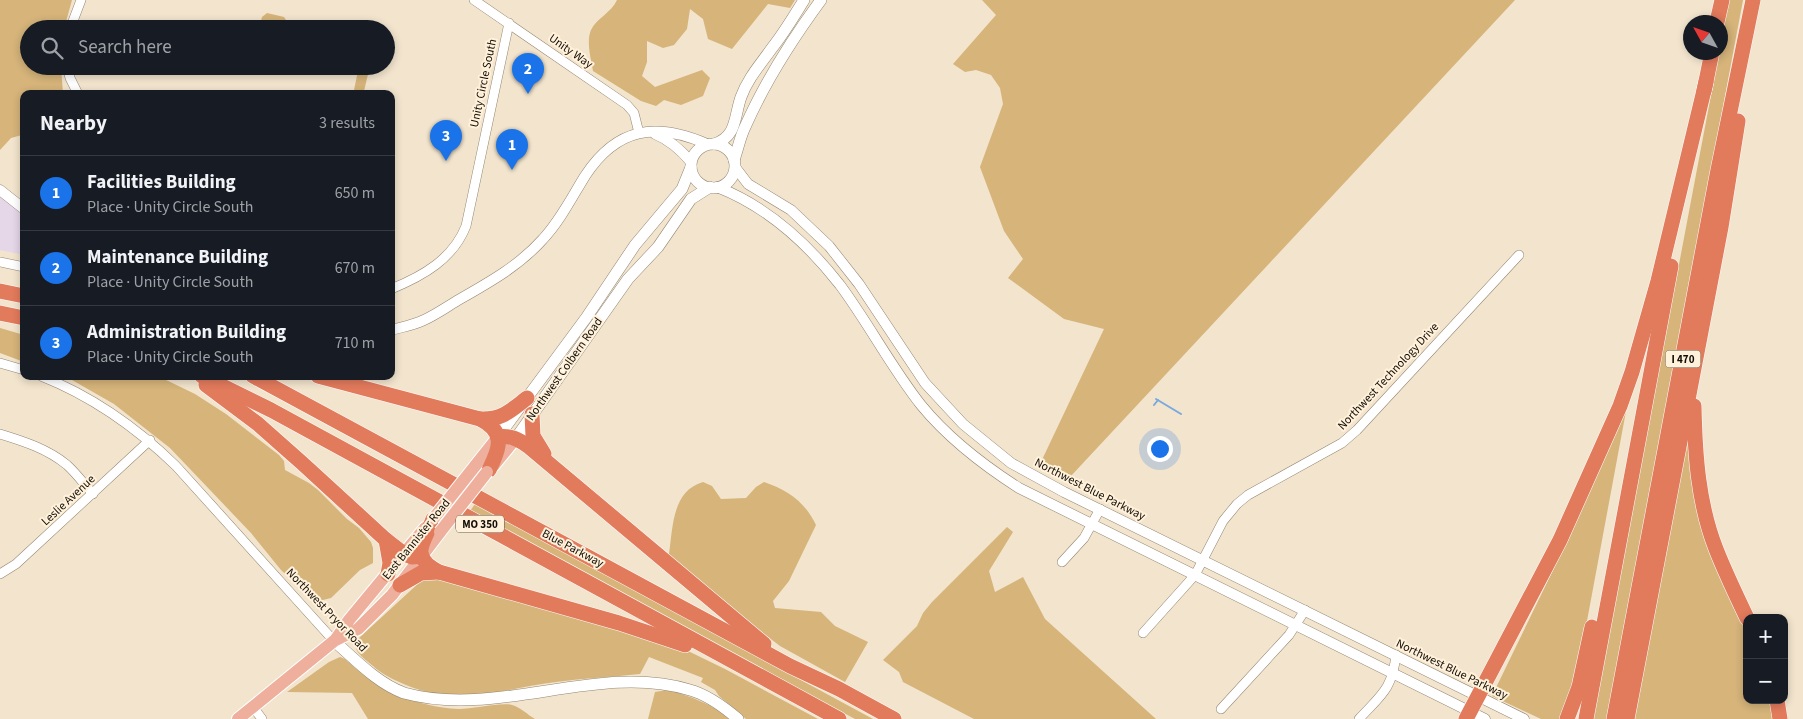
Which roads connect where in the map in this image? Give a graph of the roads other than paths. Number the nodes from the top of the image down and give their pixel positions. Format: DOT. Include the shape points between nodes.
graph roads {
  1 [pos="81,0"];
  2 [pos="474,0"];
  3 [pos="804,0"];
  4 [pos="821,0"];
  5 [pos="1722,0"];
  6 [pos="1754,0"];
  7 [pos="1719,15"];
  8 [pos="73,20"];
  9 [pos="509,23"];
  10 [pos="1710,60"];
  11 [pos="70,75"];
  12 [pos="1706,82"];
  13 [pos="76,90"];
  14 [pos="644,132"];
  15 [pos="710,144"];
  16 [pos="735,164"];
  17 [pos="691,165"];
  18 [pos="713,187"];
  19 [pos="0,190"];
  20 [pos="20,206"];
  21 [pos="1519,255"];
  22 [pos="0,262"];
  23 [pos="20,266"];
  24 [pos="1658,281"];
  25 [pos="395,287"];
  26 [pos="0,291"];
  27 [pos="20,295"];
  28 [pos="0,313"];
  29 [pos="20,317"];
  30 [pos="395,329"];
  31 [pos="1696,362"];
  32 [pos="0,363"];
  33 [pos="20,369"];
  34 [pos="51,380"];
  35 [pos="200,380"];
  36 [pos="210,380"];
  37 [pos="260,380"];
  38 [pos="333,380"];
  39 [pos="527,398"];
  40 [pos="532,414"];
  41 [pos="480,419"];
  42 [pos="0,434"];
  43 [pos="498,437"];
  44 [pos="516,438"];
  45 [pos="150,440"];
  46 [pos="550,464"];
  47 [pos="484,469"];
  48 [pos="93,494"];
  49 [pos="1100,509"];
  50 [pos="1093,524"];
  51 [pos="436,526"];
  52 [pos="386,540"];
  53 [pos="404,554"];
  54 [pos="422,556"];
  55 [pos="1204,560"];
  56 [pos="1062,562"];
  57 [pos="439,572"];
  58 [pos="0,574"];
  59 [pos="388,574"];
  60 [pos="1195,575"];
  61 [pos="400,585"];
  62 [pos="1305,610"];
  63 [pos="1745,614"];
  64 [pos="1295,625"];
  65 [pos="1143,633"];
  66 [pos="334,641"];
  67 [pos="1396,656"];
  68 [pos="790,666"];
  69 [pos="1394,674"];
  70 [pos="757,675"];
  71 [pos="1478,696"];
  72 [pos="1778,704"];
  73 [pos="1220,709"];
  74 [pos="247,714"];
  75 [pos="1468,715"];
  76 [pos="262,719"];
  77 [pos="738,719"];
  78 [pos="839,719"];
  79 [pos="894,719"];
  80 [pos="1359,719"];
  81 [pos="1485,719"];
  82 [pos="1524,719"];
  83 [pos="1567,719"];
  84 [pos="1586,719"];
  85 [pos="1614,719"];
  86 [pos="1627,719"];
  87 [pos="1780,719"];
  1 -- 8 [label="street"];
  2 -- 9 [label="street, Unity Way"];
  3 -- 15 [label="main road" via="748,82 729,134 722,141"];
  4 -- 16 [label="main road" via="777,68 745,126"];
  5 -- 7 [label="highway"];
  6 -- 31 [label="highway" via="1723,218"];
  6 -- 85 [label="highway, I 470" via="1718,170"];
  9 -- 14 [label="street, Unity Way" via="627,105"];
  9 -- 25 [label="street, Unity Circle South" via="463,233 446,256 428,271"];
  10 -- 12 [label="highway, I 470"];
  11 -- 13 [label="street"];
  12 -- 24 [label="highway"];
  12 -- 84 [label="highway, I 470"];
  14 -- 15 [label="street" via="664,131"];
  14 -- 17 [label="street" via="664,138 677,147"];
  14 -- 30 [label="street" via="618,141 602,154 544,238 511,268 423,320"];
  15 -- 16 [label="main road" via="727,148"];
  15 -- 17 [label="main road" via="695,153"];
  16 -- 18 [label="main road" via="730,180"];
  16 -- 49 [label="street, Northwest Blue Parkway" via="748,184 791,210 829,246 859,284 925,384 963,424 1011,463"];
  17 -- 18 [label="main road" via="697,180"];
  17 -- 39 [label="main road, Northwest Colbern Road" via="682,189 635,245"];
  18 -- 40 [label="main road, Northwest Colbern Road" via="698,194 685,206 658,247 628,279"];
  18 -- 50 [label="street" via="738,195 777,221 827,269 907,386 946,432 1019,488"];
  19 -- 20 [label="street"];
  21 -- 55 [label="street, Northwest Technology Drive" via="1357,430 1342,443 1237,504 1223,521"];
  22 -- 23 [label="street"];
  24 -- 71 [label="highway" via="1632,372 1607,437 1560,540"];
  24 -- 83 [label="highway" via="1587,656"];
  26 -- 27 [label="highway"];
  28 -- 29 [label="highway"];
  31 -- 63 [label="highway" via="1694,442 1698,484 1715,548"];
  31 -- 86 [label="highway"];
  32 -- 33 [label="street"];
  34 -- 45 [label="street, Northwest Pryor Road" via="106,409"];
  35 -- 52 [label="highway" via="265,431"];
  36 -- 70 [label="highway, Blue Parkway / MO 350" via="271,410"];
  37 -- 68 [label="highway, Blue Parkway / MO 350"];
  38 -- 41 [label="highway"];
  39 -- 41 [label="highway" via="504,415"];
  39 -- 43 [label="main road, Northwest Colbern Road"];
  40 -- 44 [label="main road, Northwest Colbern Road"];
  40 -- 46 [label="highway" via="534,436"];
  41 -- 43 [label="highway" via="493,428"];
  42 -- 48 [label="street" via="49,452 66,464"];
  43 -- 44 [label="highway"];
  43 -- 47 [label="highway" via="499,446"];
  44 -- 46 [label="highway"];
  44 -- 47 [label="main road, Northwest Colbern Road"];
  45 -- 48 [label="street, Leslie Avenue"];
  45 -- 66 [label="street, Northwest Pryor Road"];
  46 -- 68 [label="highway"];
  47 -- 51 [label="main road, East Bannister Road, bridge"];
  48 -- 58 [label="street, Leslie Avenue" via="16,564"];
  49 -- 50 [label="street"];
  49 -- 55 [label="street, Northwest Blue Parkway"];
  50 -- 56 [label="street"];
  50 -- 60 [label="street"];
  51 -- 53 [label="main road, East Bannister Road"];
  51 -- 54 [label="highway" via="422,543"];
  52 -- 53 [label="highway"];
  52 -- 59 [label="highway" via="390,563"];
  53 -- 54 [label="highway"];
  53 -- 59 [label="main road, East Bannister Road"];
  54 -- 57 [label="highway" via="425,563"];
  54 -- 61 [label="main road, East Bannister Road"];
  55 -- 60 [label="street, Northwest Technology Drive"];
  55 -- 62 [label="street, Northwest Blue Parkway"];
  57 -- 61 [label="highway" via="421,574"];
  57 -- 70 [label="highway" via="674,640"];
  59 -- 66 [label="main road, East Bannister Road"];
  60 -- 64 [label="street"];
  60 -- 65 [label="street, Northwest Technology Drive"];
  61 -- 66 [label="main road, East Bannister Road" via="358,629"];
  62 -- 64 [label="street"];
  62 -- 67 [label="street, Northwest Blue Parkway"];
  64 -- 69 [label="street"];
  64 -- 73 [label="street"];
  66 -- 74 [label="main road, East Bannister Road"];
  66 -- 77 [label="main road, Northwest Pryor Road" via="377,678 403,693 426,700 464,704 643,682 690,690 708,697"];
  67 -- 69 [label="street"];
  67 -- 71 [label="street, Northwest Blue Parkway"];
  68 -- 79 [label="highway, Blue Parkway / MO 350"];
  69 -- 75 [label="street"];
  69 -- 80 [label="street" via="1389,686"];
  70 -- 78 [label="highway, Blue Parkway / MO 350"];
  71 -- 75 [label="highway"];
  71 -- 82 [label="street, Northwest Blue Parkway"];
  72 -- 87 [label="highway"];
  74 -- 76 [label="street"];
  75 -- 81 [label="street"];
}
